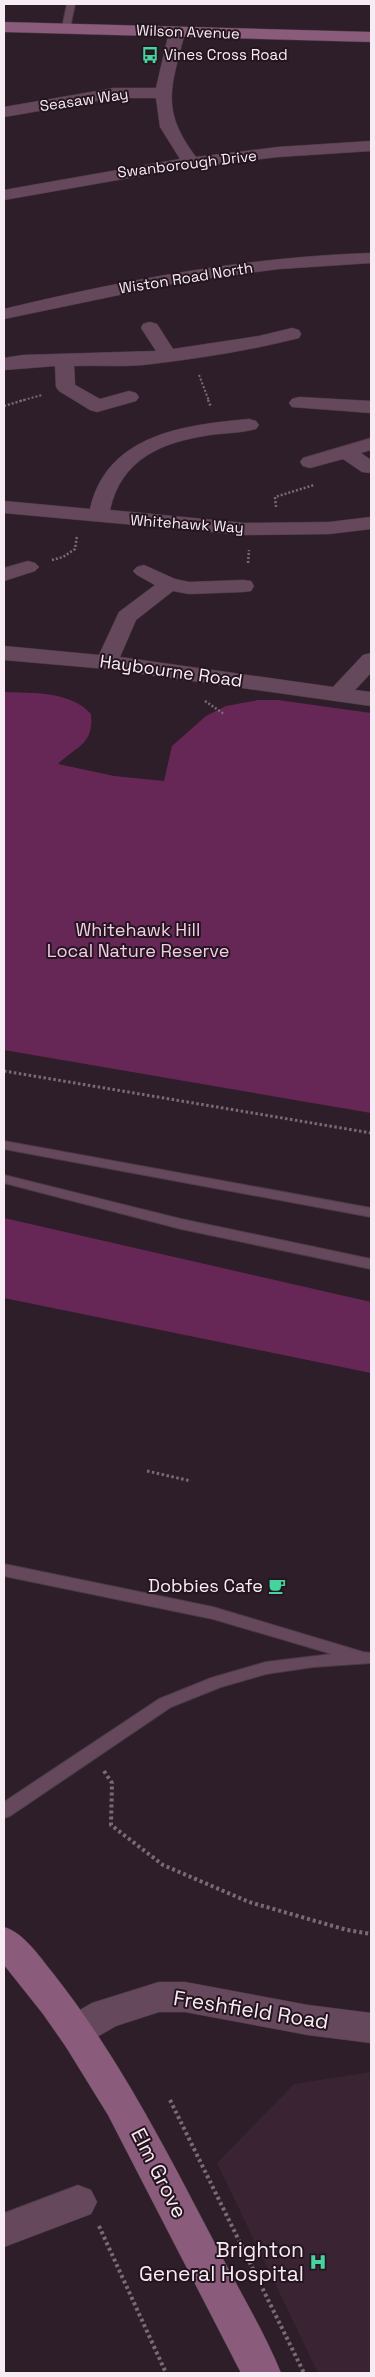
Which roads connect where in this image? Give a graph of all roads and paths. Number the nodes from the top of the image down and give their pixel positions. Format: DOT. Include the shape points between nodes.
graph roads {
  1 [pos="71,4"];
  2 [pos="4,27"];
  3 [pos="66,28"];
  4 [pos="177,32"];
  5 [pos="371,37"];
  6 [pos="164,93"];
  7 [pos="4,112"];
  8 [pos="371,146"];
  9 [pos="191,162"];
  10 [pos="4,195"];
  11 [pos="371,258"];
  12 [pos="4,314"];
  13 [pos="150,328"];
  14 [pos="292,334"];
  15 [pos="177,354"];
  16 [pos="64,361"];
  17 [pos="4,364"];
  18 [pos="66,387"];
  19 [pos="129,397"];
  20 [pos="299,403"];
  21 [pos="4,406"];
  22 [pos="371,407"];
  23 [pos="201,408"];
  24 [pos="249,425"];
  25 [pos="210,428"];
  26 [pos="371,444"];
  27 [pos="346,452"];
  28 [pos="310,462"];
  29 [pos="369,468"];
  30 [pos="4,507"];
  31 [pos="98,516"];
  32 [pos="371,523"];
  33 [pos="246,529"];
  34 [pos="279,530"];
  35 [pos="75,533"];
  36 [pos="28,567"];
  37 [pos="144,571"];
  38 [pos="4,575"];
  39 [pos="169,584"];
  40 [pos="243,586"];
  41 [pos="4,653"];
  42 [pos="371,660"];
  43 [pos="107,662"];
  44 [pos="338,695"];
  45 [pos="371,699"];
  46 [pos="4,1071"];
  47 [pos="371,1133"];
  48 [pos="4,1145"];
  49 [pos="4,1179"];
  50 [pos="371,1213"];
  51 [pos="371,1264"];
  52 [pos="147,1471"];
  53 [pos="191,1480"];
  54 [pos="4,1570"];
  55 [pos="370,1659"];
  56 [pos="92,1751"];
  57 [pos="4,1811"];
  58 [pos="371,1934"];
  59 [pos="4,1940"];
  60 [pos="371,2028"];
  61 [pos="77,2030"];
  62 [pos="170,2100"];
  63 [pos="88,2212"];
  64 [pos="4,2230"];
  65 [pos="166,2373"];
  66 [pos="261,2373"];
  67 [pos="304,2373"];
  1 -- 3 [label="lane"];
  2 -- 3 [label="street, Wilson Avenue"];
  3 -- 4 [label="street, Wilson Avenue"];
  4 -- 5 [label="street, Wilson Avenue"];
  4 -- 6 [label="street"];
  6 -- 7 [label="street, Seasaw Way" via="114,93"];
  6 -- 9 [label="street" via="164,116 168,128"];
  8 -- 9 [label="street, Swanborough Drive"];
  9 -- 10 [label="street, Swanborough Drive" via="102,175"];
  11 -- 12 [label="street, Wiston Road North" via="264,265 101,292"];
  13 -- 15 [label="street"];
  14 -- 15 [label="street"];
  15 -- 16 [label="street" via="142,359"];
  15 -- 23 [label="path" via="203,381 212,407"];
  16 -- 17 [label="street"];
  16 -- 18 [label="street"];
  18 -- 19 [label="street" via="97,406"];
  18 -- 21 [label="path"];
  20 -- 22 [label="street"];
  23 -- 25 [label="street"];
  24 -- 25 [label="street"];
  25 -- 31 [label="street" via="158,442 132,457 110,480"];
  26 -- 27 [label="street"];
  27 -- 28 [label="street"];
  27 -- 29 [label="street"];
  28 -- 34 [label="path" via="302,464 327,481 274,497"];
  30 -- 31 [label="street, Whitehawk Way"];
  31 -- 33 [label="street, Whitehawk Way"];
  32 -- 34 [label="street, Whitehawk Way"];
  33 -- 34 [label="street, Whitehawk Way"];
  33 -- 40 [label="path" via="250,542 248,568 253,585"];
  35 -- 36 [label="path" via="77,543 70,553"];
  36 -- 38 [label="street"];
  37 -- 39 [label="street"];
  39 -- 40 [label="street" via="189,588"];
  39 -- 43 [label="street" via="127,617"];
  41 -- 43 [label="street, Haybourne Road"];
  42 -- 44 [label="street"];
  43 -- 44 [label="street, Haybourne Road"];
  44 -- 45 [label="street, Haybourne Road"];
  46 -- 47 [label="path"];
  48 -- 50 [label="lane"];
  49 -- 51 [label="lane" via="181,1224"];
  52 -- 53 [label="path"];
  54 -- 55 [label="lane" via="213,1613"];
  55 -- 56 [label="lane" via="304,1662 266,1668 217,1682 165,1703"];
  56 -- 57 [label="lane"];
  56 -- 58 [label="path" via="112,1783 111,1825 163,1865 249,1902"];
  59 -- 61 [label="street, Elm Grove"];
  60 -- 61 [label="street, Freshfield Road" via="185,1997 160,1997 105,2014"];
  61 -- 66 [label="street, Elm Grove" via="130,2117"];
  62 -- 67 [label="path"];
  63 -- 64 [label="street"];
  63 -- 65 [label="path"];
}
